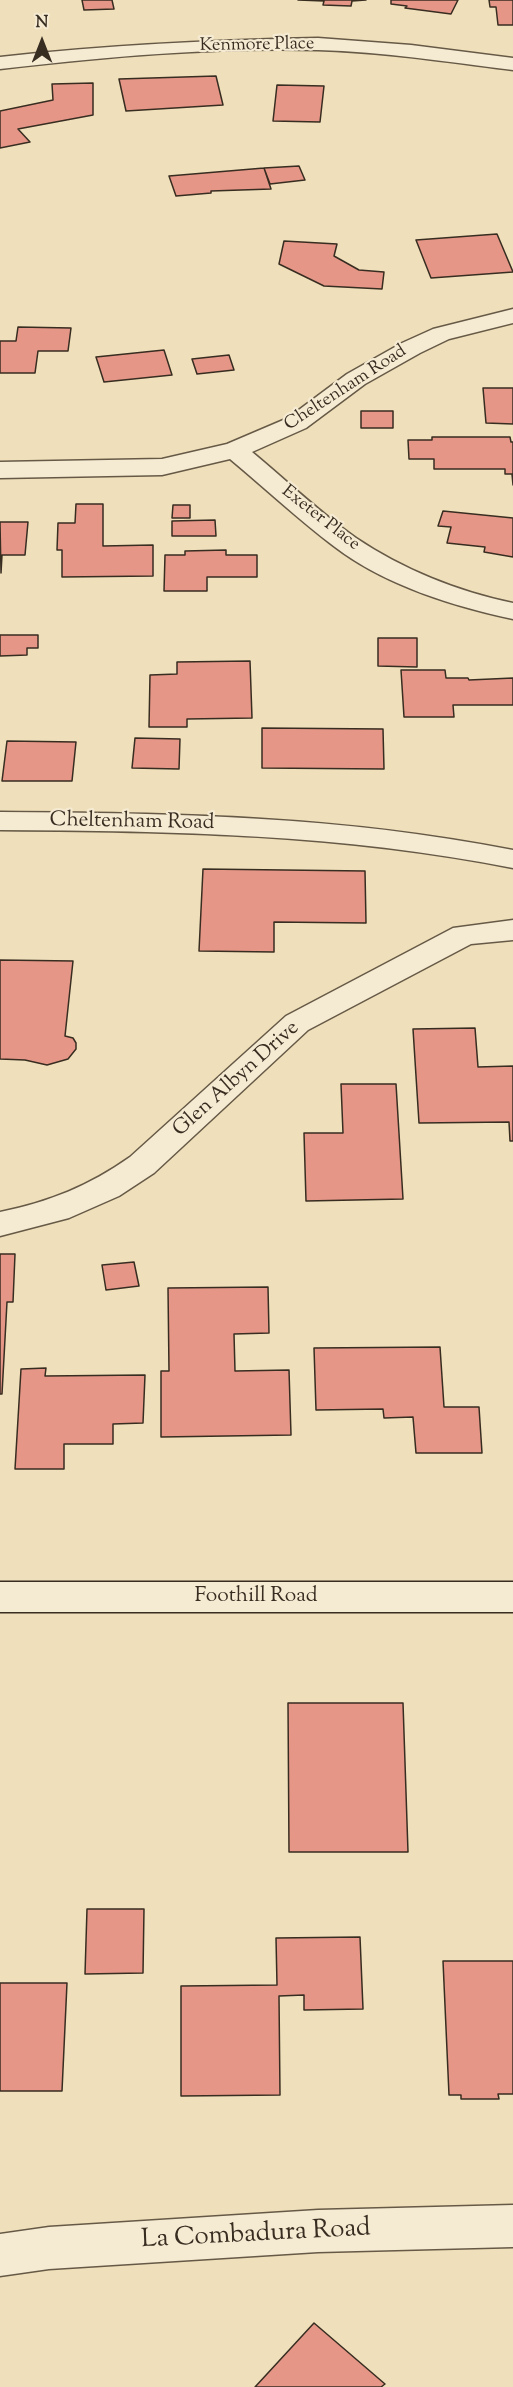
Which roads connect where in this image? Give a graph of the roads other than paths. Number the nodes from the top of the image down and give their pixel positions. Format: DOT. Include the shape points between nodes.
graph roads {
  1 [pos="0,63"];
  2 [pos="513,64"];
  3 [pos="513,316"];
  4 [pos="235,450"];
  5 [pos="0,470"];
  6 [pos="513,611"];
  7 [pos="0,821"];
  8 [pos="513,859"];
  9 [pos="513,930"];
  10 [pos="0,1224"];
  11 [pos="0,1597"];
  12 [pos="513,1597"];
  13 [pos="513,2226"];
  14 [pos="0,2255"];
  1 -- 2 [label="street, Kenmore Place" via="108,51 318,44"];
  3 -- 4 [label="street, Cheltenham Road" via="441,334 411,348 356,379 297,423"];
  4 -- 5 [label="street, Cheltenham Road" via="162,467"];
  4 -- 6 [label="street, Exeter Place" via="346,543 405,577"];
  7 -- 8 [label="street, Cheltenham Road" via="280,825 375,834"];
  9 -- 10 [label="street, Glen Albyn Drive" via="464,935 297,1023 142,1166 117,1184 52,1213"];
  11 -- 12 [label="street, Foothill Road"];
  13 -- 14 [label="street, La Combadura Road" via="318,2230 48,2248"];
}
